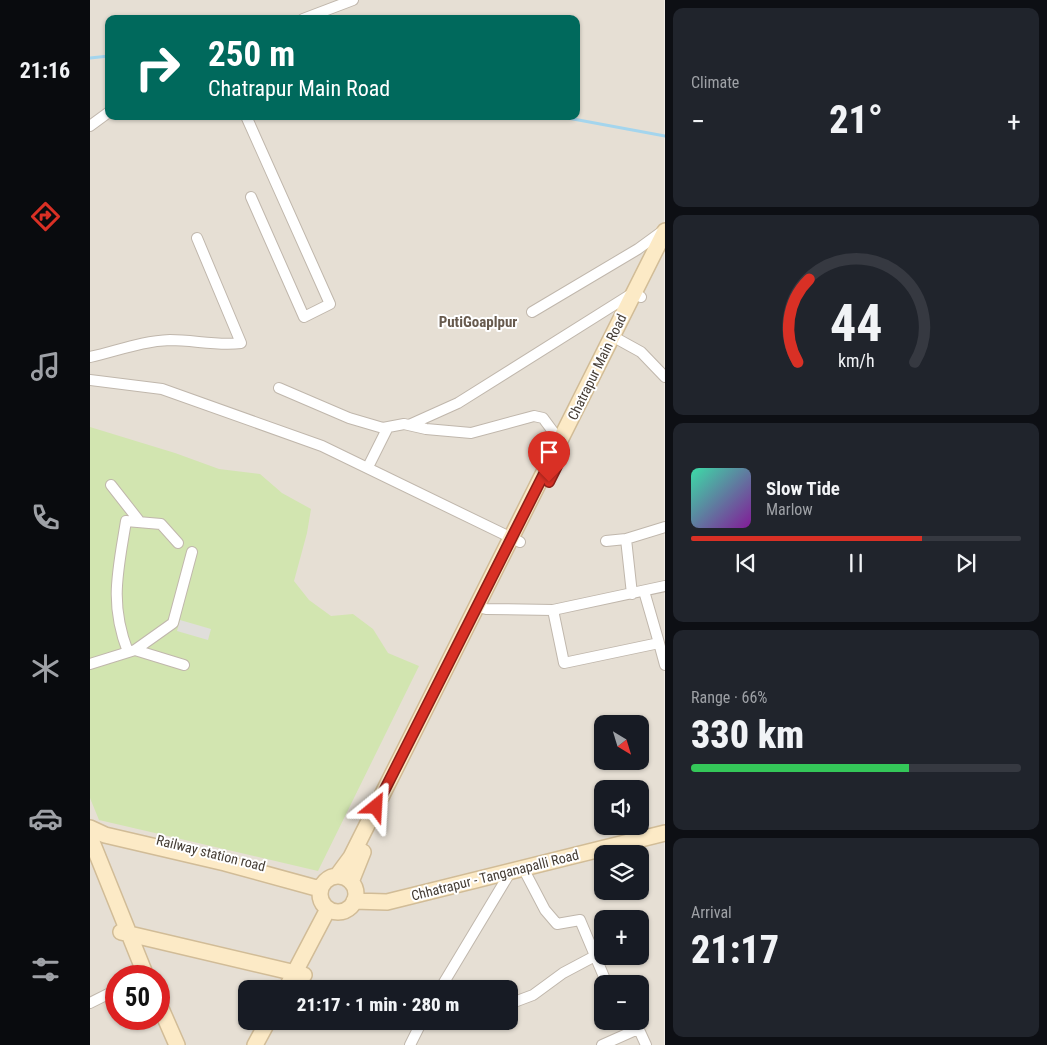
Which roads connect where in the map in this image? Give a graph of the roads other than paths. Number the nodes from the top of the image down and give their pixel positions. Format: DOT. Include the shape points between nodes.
graph roads {
  1 [pos="352,0"];
  2 [pos="313,15"];
  3 [pos="105,115"];
  4 [pos="248,120"];
  5 [pos="90,126"];
  6 [pos="251,197"];
  7 [pos="664,230"];
  8 [pos="196,238"];
  9 [pos="664,249"];
  10 [pos="637,295"];
  11 [pos="532,312"];
  12 [pos="616,337"];
  13 [pos="90,358"];
  14 [pos="664,376"];
  15 [pos="90,380"];
  16 [pos="280,388"];
  17 [pos="409,425"];
  18 [pos="388,428"];
  19 [pos="562,447"];
  20 [pos="368,467"];
  21 [pos="111,485"];
  22 [pos="140,522"];
  23 [pos="664,527"];
  24 [pos="626,539"];
  25 [pos="516,540"];
  26 [pos="606,541"];
  27 [pos="178,543"];
  28 [pos="192,552"];
  29 [pos="664,586"];
  30 [pos="644,592"];
  31 [pos="632,594"];
  32 [pos="482,608"];
  33 [pos="553,610"];
  34 [pos="659,643"];
  35 [pos="132,651"];
  36 [pos="90,664"];
  37 [pos="184,665"];
  38 [pos="664,665"];
  39 [pos="93,832"];
  40 [pos="664,832"];
  41 [pos="90,861"];
  42 [pos="517,869"];
  43 [pos="333,882"];
  44 [pos="354,901"];
  45 [pos="332,910"];
  46 [pos="125,933"];
  47 [pos="594,954"];
  48 [pos="594,957"];
  49 [pos="135,965"];
  50 [pos="141,965"];
  51 [pos="298,979"];
  52 [pos="446,980"];
  53 [pos="105,996"];
  54 [pos="518,1001"];
  55 [pos="90,1003"];
  56 [pos="170,1029"];
  57 [pos="162,1030"];
  58 [pos="263,1030"];
  59 [pos="274,1030"];
  60 [pos="418,1030"];
  61 [pos="628,1030"];
  62 [pos="638,1030"];
  63 [pos="169,1045"];
  64 [pos="177,1045"];
  65 [pos="255,1045"];
  66 [pos="266,1045"];
  67 [pos="410,1045"];
  68 [pos="602,1045"];
  69 [pos="646,1045"];
  1 -- 2 [label="street"];
  3 -- 5 [label="street"];
  4 -- 6 [label="street" via="330,304 304,317"];
  7 -- 10 [label="main road, Chatrapur Main Road"];
  7 -- 11 [label="street"];
  8 -- 13 [label="street" via="241,343 142,342"];
  9 -- 10 [label="main road, Chatrapur Main Road"];
  10 -- 12 [label="main road, Chatrapur Main Road"];
  10 -- 17 [label="street" via="458,403"];
  12 -- 14 [label="street" via="642,352"];
  12 -- 19 [label="main road, Chatrapur Main Road"];
  15 -- 20 [label="street" via="162,389 322,446"];
  16 -- 18 [label="street" via="349,418"];
  17 -- 18 [label="street"];
  17 -- 19 [label="street" via="471,433 534,416 543,418"];
  18 -- 20 [label="street"];
  19 -- 25 [label="main road, Chatrapur Main Road"];
  20 -- 25 [label="street"];
  21 -- 22 [label="street"];
  22 -- 27 [label="street" via="160,524"];
  22 -- 35 [label="street" via="126,521 116,587 116,613"];
  23 -- 24 [label="street"];
  24 -- 26 [label="street"];
  24 -- 31 [label="street"];
  25 -- 32 [label="main road, Chatrapur Main Road"];
  28 -- 35 [label="street" via="173,622"];
  29 -- 30 [label="street"];
  30 -- 31 [label="street"];
  30 -- 34 [label="street"];
  31 -- 33 [label="street"];
  32 -- 33 [label="street"];
  32 -- 43 [label="main road, Chatrapur Main Road" via="351,857"];
  33 -- 34 [label="street" via="564,662"];
  34 -- 38 [label="street"];
  35 -- 36 [label="street"];
  35 -- 37 [label="street"];
  39 -- 43 [label="main road, Railway station road" via="225,863"];
  39 -- 46 [label="main road"];
  40 -- 42 [label="main road, Chhatrapur - Tanganapalli Road"];
  41 -- 46 [label="main road"];
  42 -- 44 [label="main road, Chhatrapur - Tanganapalli Road" via="387,902"];
  42 -- 47 [label="street" via="557,924 580,920"];
  42 -- 52 [label="street"];
  43 -- 44 [label="main road" via="355,889"];
  43 -- 45 [label="main road" via="321,900"];
  44 -- 45 [label="main road" via="346,910"];
  45 -- 51 [label="main road"];
  46 -- 49 [label="main road"];
  46 -- 50 [label="main road"];
  46 -- 51 [label="main road"];
  48 -- 54 [label="street" via="563,973 533,995"];
  53 -- 55 [label="street"];
  56 -- 64 [label="main road"];
  57 -- 63 [label="main road"];
  58 -- 65 [label="main road"];
  59 -- 66 [label="main road"];
  60 -- 67 [label="street"];
  61 -- 68 [label="street"];
  62 -- 69 [label="street"];
}
